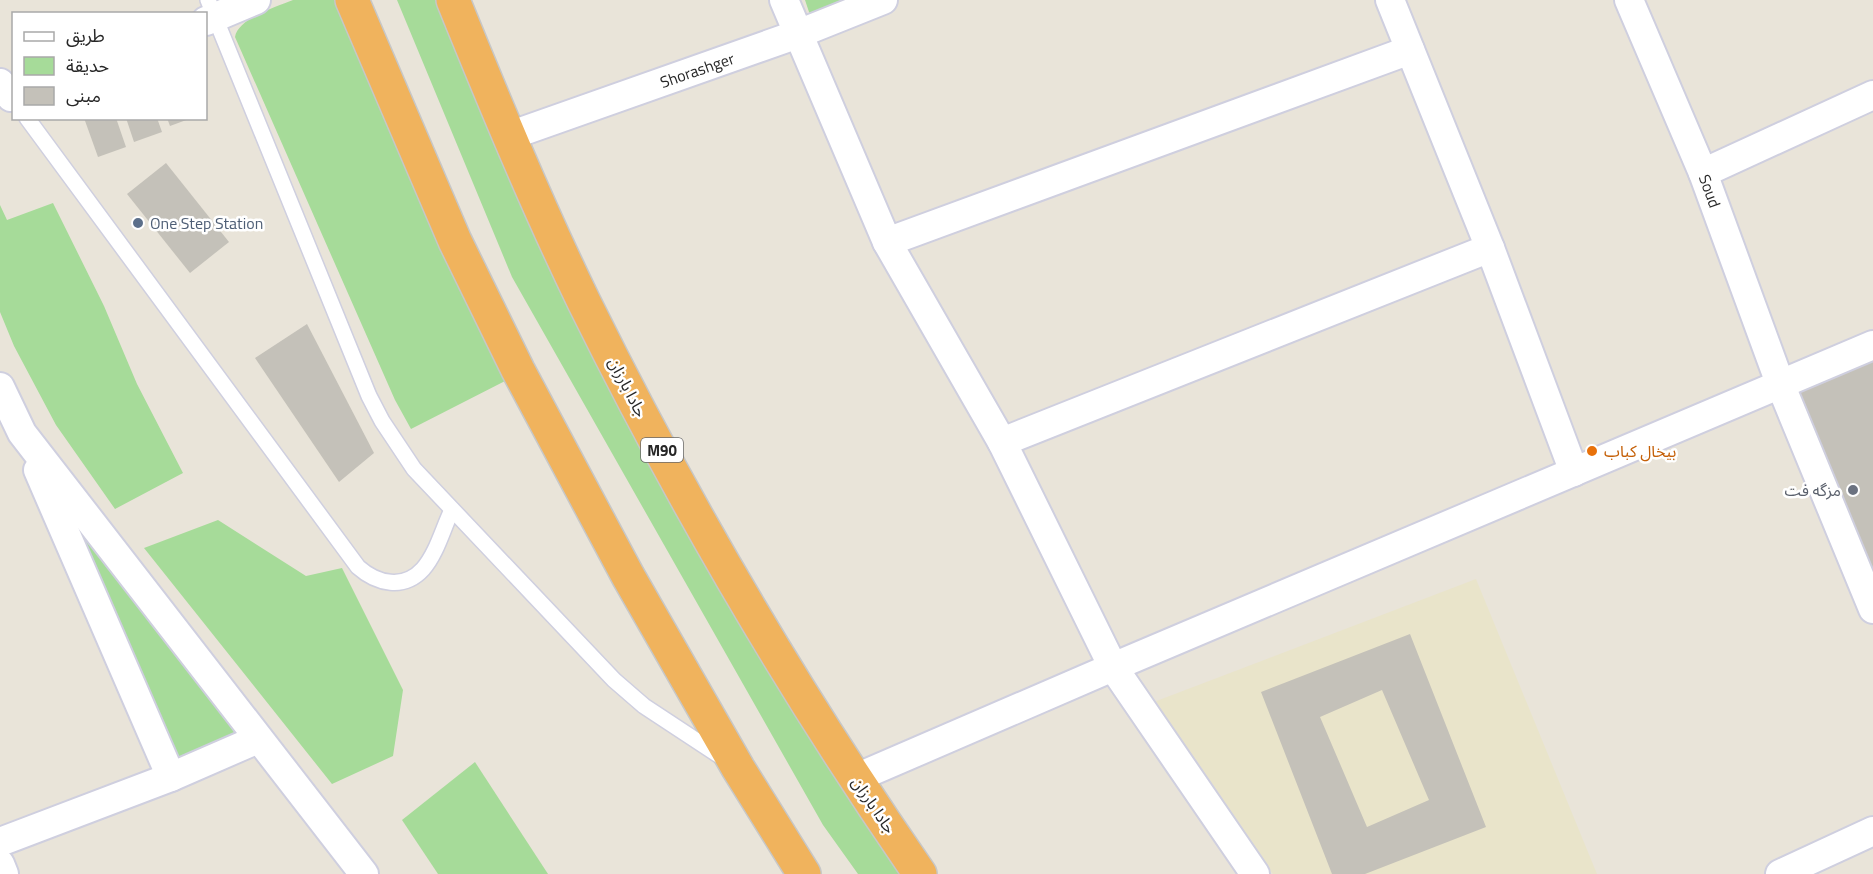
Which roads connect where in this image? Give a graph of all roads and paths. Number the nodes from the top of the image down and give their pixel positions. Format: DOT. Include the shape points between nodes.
graph roads {
  1 [pos="256,0"];
  2 [pos="352,0"];
  3 [pos="453,0"];
  4 [pos="784,0"];
  5 [pos="883,0"];
  6 [pos="1390,0"];
  7 [pos="1629,0"];
  8 [pos="209,12"];
  9 [pos="798,34"];
  10 [pos="1410,50"];
  11 [pos="1873,95"];
  12 [pos="27,120"];
  13 [pos="509,136"];
  14 [pos="1703,173"];
  15 [pos="887,242"];
  16 [pos="1490,248"];
  17 [pos="1873,345"];
  18 [pos="1781,386"];
  19 [pos="0,387"];
  20 [pos="22,433"];
  21 [pos="1002,442"];
  22 [pos="1574,472"];
  23 [pos="452,510"];
  24 [pos="1871,600"];
  25 [pos="1113,667"];
  26 [pos="258,739"];
  27 [pos="738,768"];
  28 [pos="171,777"];
  29 [pos="856,778"];
  30 [pos="1873,831"];
  31 [pos="0,842"];
  32 [pos="0,864"];
  33 [pos="4,874"];
  34 [pos="364,874"];
  35 [pos="804,874"];
  36 [pos="920,874"];
  37 [pos="1255,874"];
  38 [pos="1780,874"];
  1 -- 8 [label="street"];
  2 -- 27 [label="highway" via="455,242 518,370 628,576"];
  3 -- 13 [label="highway, جادا بارزان / M90"];
  4 -- 9 [label="street"];
  5 -- 9 [label="street, Shorashger"];
  6 -- 10 [label="street"];
  7 -- 14 [label="street, Soud"];
  8 -- 23 [label="lane" via="369,396 397,446"];
  9 -- 13 [label="street, Shorashger"];
  9 -- 15 [label="street"];
  10 -- 15 [label="street"];
  10 -- 16 [label="street"];
  11 -- 14 [label="street"];
  12 -- 23 [label="lane" via="358,567 383,582 398,583 412,578 424,568"];
  13 -- 29 [label="highway, جادا بارزان / M90" via="584,301 697,516 757,622"];
  14 -- 18 [label="street, Soud"];
  15 -- 21 [label="street"];
  16 -- 21 [label="street"];
  16 -- 22 [label="street"];
  17 -- 18 [label="street"];
  18 -- 22 [label="street"];
  18 -- 24 [label="street, Soud"];
  19 -- 20 [label="street"];
  20 -- 26 [label="street"];
  20 -- 28 [label="street"];
  21 -- 25 [label="street"];
  22 -- 25 [label="street"];
  23 -- 27 [label="lane" via="614,680 667,723"];
  25 -- 29 [label="street"];
  25 -- 37 [label="street"];
  26 -- 28 [label="street"];
  26 -- 34 [label="street"];
  27 -- 35 [label="highway"];
  28 -- 31 [label="street"];
  29 -- 36 [label="highway, جادا بارزان / M90"];
  30 -- 38 [label="street"];
  32 -- 33 [label="street"];
}
